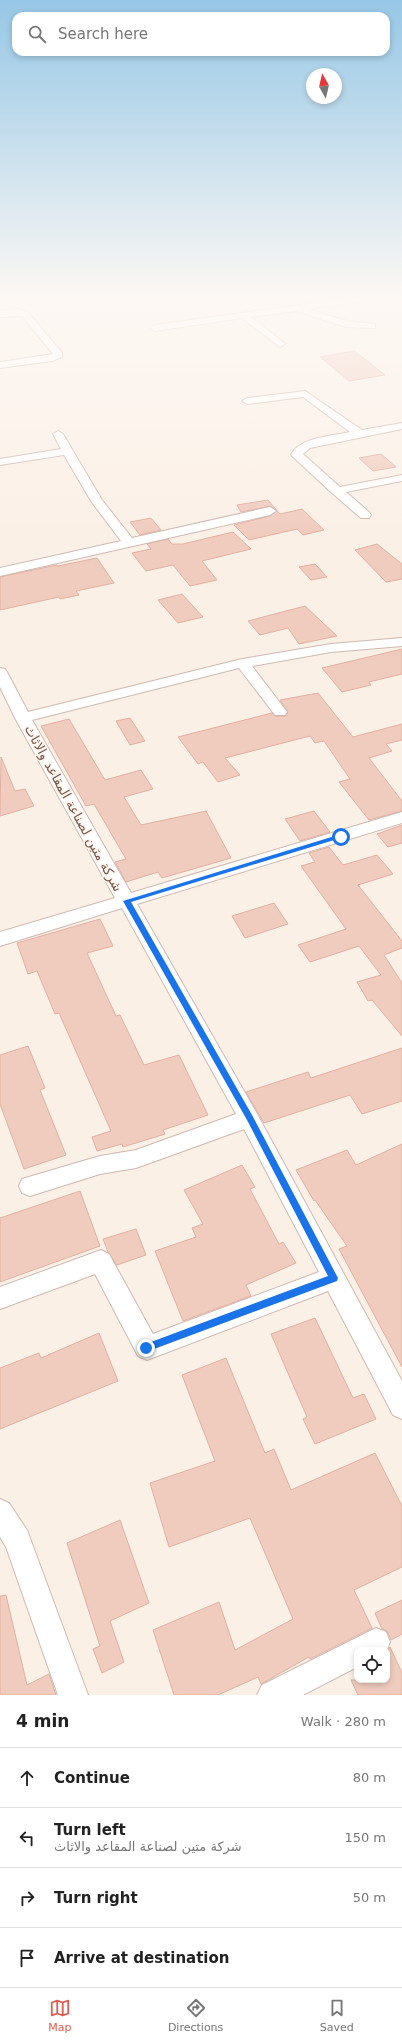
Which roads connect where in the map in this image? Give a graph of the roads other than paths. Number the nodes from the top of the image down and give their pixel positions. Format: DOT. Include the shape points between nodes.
graph roads {
  1 [pos="247,401"];
  2 [pos="402,426"];
  3 [pos="361,433"];
  4 [pos="58,434"];
  5 [pos="66,451"];
  6 [pos="0,462"];
  7 [pos="402,478"];
  8 [pos="336,492"];
  9 [pos="270,511"];
  10 [pos="365,515"];
  11 [pos="128,542"];
  12 [pos="0,572"];
  13 [pos="402,642"];
  14 [pos="242,663"];
  15 [pos="0,672"];
  16 [pos="280,712"];
  17 [pos="23,718"];
  18 [pos="402,817"];
  19 [pos="127,901"];
  20 [pos="0,939"];
  21 [pos="249,1118"];
  22 [pos="30,1186"];
  23 [pos="333,1278"];
  24 [pos="0,1298"];
  25 [pos="402,1406"];
  26 [pos="0,1512"];
  27 [pos="354,1653"];
  28 [pos="73,1695"];
  29 [pos="272,1695"];
  1 -- 3 [label="street" via="305,394"];
  2 -- 3 [label="street"];
  3 -- 8 [label="street" via="306,445 299,450 297,455"];
  4 -- 5 [label="street"];
  5 -- 6 [label="street"];
  5 -- 11 [label="street" via="97,501"];
  7 -- 8 [label="street"];
  8 -- 10 [label="street"];
  9 -- 11 [label="street"];
  11 -- 12 [label="street"];
  13 -- 14 [label="street" via="331,648"];
  14 -- 16 [label="street"];
  14 -- 17 [label="street"];
  15 -- 17 [label="street, شركة متين لصناعة المقاعد والاثاث"];
  17 -- 19 [label="street, شركة متين لصناعة المقاعد والاثاث"];
  18 -- 19 [label="street"];
  19 -- 20 [label="street"];
  19 -- 21 [label="street, شركة متين لصناعة المقاعد والاثاث"];
  21 -- 22 [label="street" via="136,1160 100,1165"];
  21 -- 23 [label="street, شركة متين لصناعة المقاعد والاثاث"];
  23 -- 24 [label="street" via="146,1348 101,1261"];
  23 -- 25 [label="street, شركة متين لصناعة المقاعد والاثاث"];
  26 -- 28 [label="street" via="16,1540"];
  27 -- 29 [label="street"];
}
